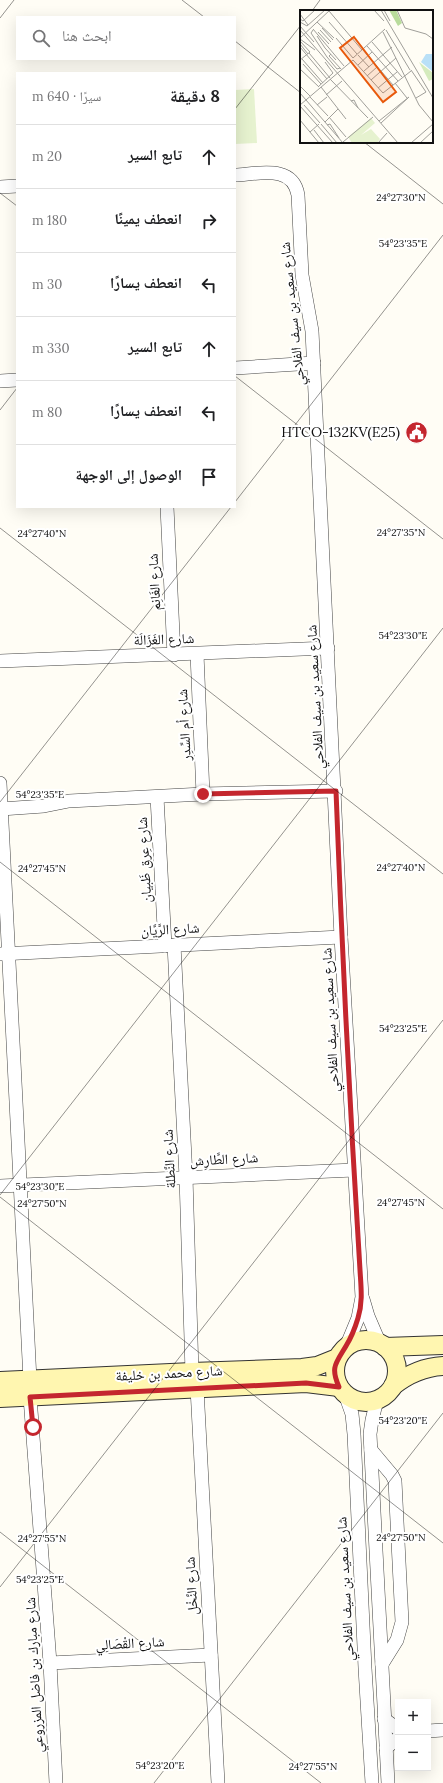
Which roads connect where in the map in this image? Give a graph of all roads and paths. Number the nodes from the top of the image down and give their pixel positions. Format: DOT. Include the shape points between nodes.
graph roads {
  1 [pos="236,175"];
  2 [pos="16,186"];
  3 [pos="0,187"];
  4 [pos="314,363"];
  5 [pos="236,368"];
  6 [pos="16,380"];
  7 [pos="0,381"];
  8 [pos="167,508"];
  9 [pos="328,648"];
  10 [pos="197,654"];
  11 [pos="174,655"];
  12 [pos="0,661"];
  13 [pos="0,783"];
  14 [pos="336,791"];
  15 [pos="203,794"];
  16 [pos="157,797"];
  17 [pos="1,809"];
  18 [pos="341,937"];
  19 [pos="170,945"];
  20 [pos="4,954"];
  21 [pos="354,1170"];
  22 [pos="186,1177"];
  23 [pos="20,1185"];
  24 [pos="0,1186"];
  25 [pos="362,1297"];
  26 [pos="382,1345"];
  27 [pos="443,1345"];
  28 [pos="341,1353"];
  29 [pos="443,1366"];
  30 [pos="195,1380"];
  31 [pos="0,1381"];
  32 [pos="393,1386"];
  33 [pos="30,1388"];
  34 [pos="342,1391"];
  35 [pos="0,1398"];
  36 [pos="377,1400"];
  37 [pos="371,1450"];
  38 [pos="211,1655"];
  39 [pos="50,1663"];
  40 [pos="382,1664"];
  41 [pos="384,1719"];
  42 [pos="395,1727"];
  43 [pos="443,1730"];
  44 [pos="431,1731"];
  45 [pos="395,1740"];
  46 [pos="386,1748"];
  47 [pos="56,1783"];
  48 [pos="218,1783"];
  49 [pos="372,1783"];
  50 [pos="388,1783"];
  1 -- 4 [label="street, شارع سعيد بن سيف الفلاحي" via="283,174 289,177 297,188 302,275 312,331"];
  2 -- 3 [label="street"];
  4 -- 5 [label="street"];
  4 -- 9 [label="street, شارع سعيد بن سيف الفلاحي"];
  6 -- 7 [label="street"];
  8 -- 11 [label="street, شارع الغَانِم"];
  9 -- 10 [label="street, شارع الغَزَالَة"];
  9 -- 14 [label="street, شارع سعيد بن سيف الفلاحي"];
  10 -- 11 [label="street, شارع الغَزَالَة"];
  10 -- 15 [label="street, شارع أم السِّدِر"];
  11 -- 12 [label="street, شارع الغَزَالَة"];
  13 -- 17 [label="street, شارع مبارك بن فاضل المزروعي"];
  14 -- 15 [label="street"];
  14 -- 18 [label="street, شارع سعيد بن سيف الفلاحي"];
  15 -- 16 [label="street"];
  16 -- 17 [label="street" via="69,801 44,806"];
  16 -- 19 [label="street, شارع عِرق ظَبيان"];
  17 -- 20 [label="street, شارع مبارك بن فاضل المزروعي"];
  18 -- 19 [label="street, شارع الرَّيَّان"];
  18 -- 21 [label="street, شارع سعيد بن سيف الفلاحي"];
  19 -- 20 [label="street, شارع الرَّيَّان"];
  19 -- 22 [label="street, شارع النَّطلة"];
  20 -- 23 [label="street, شارع مبارك بن فاضل المزروعي"];
  21 -- 22 [label="street, شارع الطَّارِش"];
  21 -- 25 [label="street, شارع سعيد بن سيف الفلاحي"];
  22 -- 23 [label="street, شارع الطَّارِش"];
  22 -- 30 [label="street, شارع النَّطلة"];
  23 -- 24 [label="street, شارع الطَّارِش"];
  23 -- 33 [label="street, شارع مبارك بن فاضل المزروعي"];
  25 -- 26 [label="street, شارع سعيد بن سيف الفلاحي"];
  25 -- 28 [label="street, شارع سعيد بن سيف الفلاحي" via="358,1318"];
  26 -- 27 [label="main road"];
  26 -- 28 [label="main road" via="362,1340"];
  26 -- 32 [label="main road" via="395,1361"];
  28 -- 30 [label="main road, شارع محمد بن خليفة" via="317,1366"];
  28 -- 34 [label="main road" via="335,1373"];
  29 -- 32 [label="main road" via="412,1373"];
  30 -- 33 [label="main road, شارع محمد بن خليفة"];
  30 -- 34 [label="main road, شارع محمد بن خليفة" via="306,1383"];
  30 -- 38 [label="street, شارع النَّخْل"];
  31 -- 33 [label="main road, شارع محمد بن خليفة"];
  32 -- 36 [label="main road"];
  33 -- 35 [label="main road, شارع محمد بن خليفة"];
  33 -- 39 [label="street, شارع مبارك بن فاضل المزروعي"];
  34 -- 36 [label="main road" via="355,1400"];
  34 -- 49 [label="street, شارع سعيد بن سيف الفلاحي" via="352,1414 354,1434"];
  36 -- 37 [label="street" via="372,1420"];
  37 -- 40 [label="street"];
  37 -- 40 [label="street" via="394,1481 401,1597 401,1631"];
  38 -- 39 [label="street, شارع القْصَالِي"];
  38 -- 48 [label="street, شارع النَّخْل"];
  39 -- 47 [label="street, شارع مبارك بن فاضل المزروعي"];
  40 -- 41 [label="street"];
  41 -- 42 [label="street"];
  41 -- 46 [label="street"];
  43 -- 44 [label="street"];
  45 -- 46 [label="street"];
  46 -- 50 [label="street"];
}
